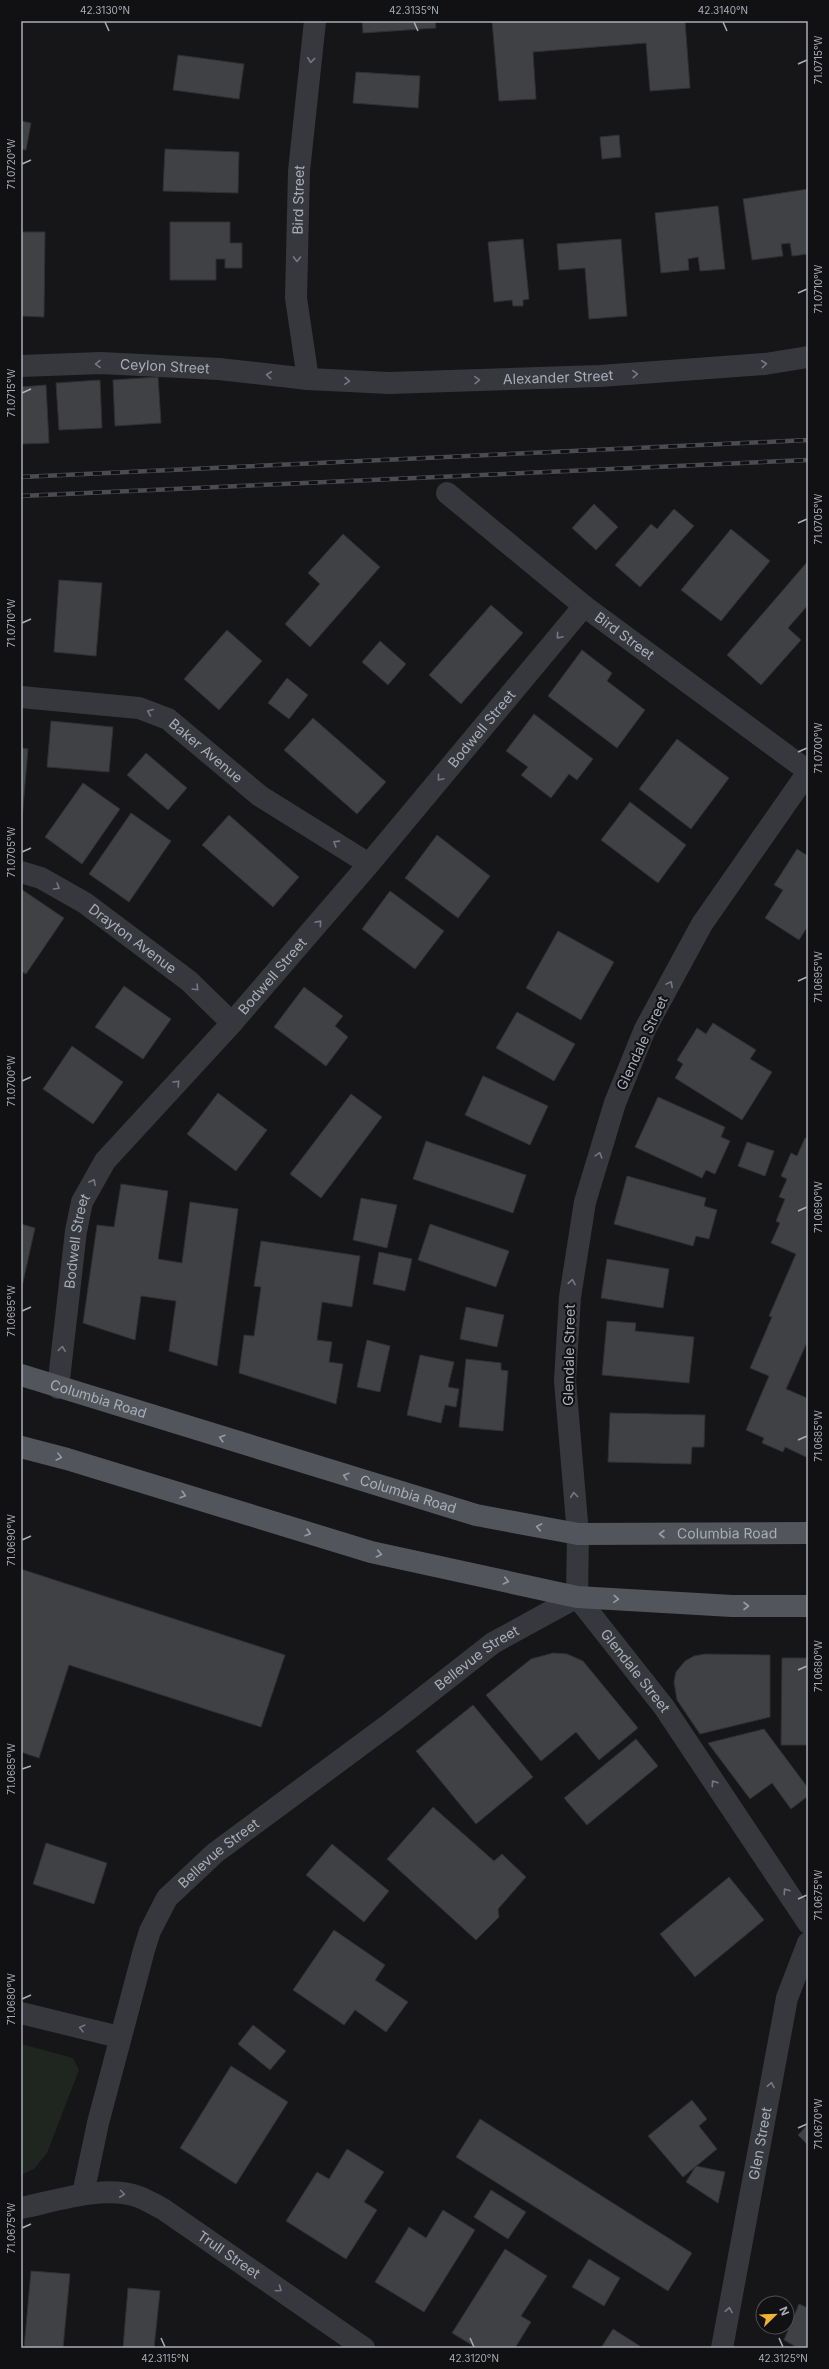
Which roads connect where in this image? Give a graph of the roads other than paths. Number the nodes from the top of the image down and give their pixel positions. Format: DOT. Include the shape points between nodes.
graph roads {
  1 [pos="315,21"];
  2 [pos="808,357"];
  3 [pos="21,366"];
  4 [pos="308,379"];
  5 [pos="447,493"];
  6 [pos="584,606"];
  7 [pos="21,697"];
  8 [pos="808,772"];
  9 [pos="369,864"];
  10 [pos="21,872"];
  11 [pos="232,1024"];
  12 [pos="21,1375"];
  13 [pos="58,1388"];
  14 [pos="21,1447"];
  15 [pos="808,1533"];
  16 [pos="578,1534"];
  17 [pos="577,1597"];
  18 [pos="808,1606"];
  19 [pos="808,1923"];
  20 [pos="808,1942"];
  21 [pos="21,2013"];
  22 [pos="119,2037"];
  23 [pos="83,2194"];
  24 [pos="21,2208"];
  25 [pos="364,2348"];
  26 [pos="722,2348"];
  1 -- 4 [label="street, Bird Street, one-way" via="299,171 296,298"];
  4 -- 2 [label="street, Alexander Street, one-way" via="389,383 600,376 764,364"];
  4 -- 3 [label="street, Ceylon Street, one-way" via="219,369 117,364"];
  5 -- 6 [label="street, Bird Street"];
  6 -- 8 [label="street, Bird Street"];
  6 -- 9 [label="street, Bodwell Street, one-way"];
  9 -- 7 [label="street, Baker Avenue, one-way" via="260,796 168,720 139,708"];
  16 -- 8 [label="street, Glendale Street, one-way" via="565,1381 570,1297 585,1202 615,1103 645,1029 702,924"];
  11 -- 9 [label="street, Bodwell Street, one-way"];
  10 -- 11 [label="street, Drayton Avenue, one-way" via="41,878 85,903 189,981"];
  13 -- 11 [label="street, Bodwell Street, one-way" via="76,1231 82,1202 105,1161"];
  12 -- 13 [label="main road, Columbia Road"];
  16 -- 13 [label="main road, Columbia Road, one-way" via="476,1515"];
  14 -- 17 [label="main road, one-way" via="68,1459 371,1552"];
  15 -- 16 [label="main road, Columbia Road, one-way"];
  16 -- 17 [label="street, Glendale Street"];
  17 -- 18 [label="main road, one-way" via="732,1606"];
  19 -- 17 [label="street, Glendale Street, one-way" via="664,1707"];
  17 -- 22 [label="street, Bellevue Street" via="493,1643 392,1722 236,1836 191,1873 167,1898 150,1931"];
  26 -- 20 [label="street, Glen Street, one-way" via="788,1998"];
  22 -- 21 [label="street, one-way"];
  22 -- 23 [label="street, Bellevue Street"];
  23 -- 24 [label="street"];
  23 -- 25 [label="street, Trull Street, one-way" via="115,2193 138,2196 163,2210"];
}
